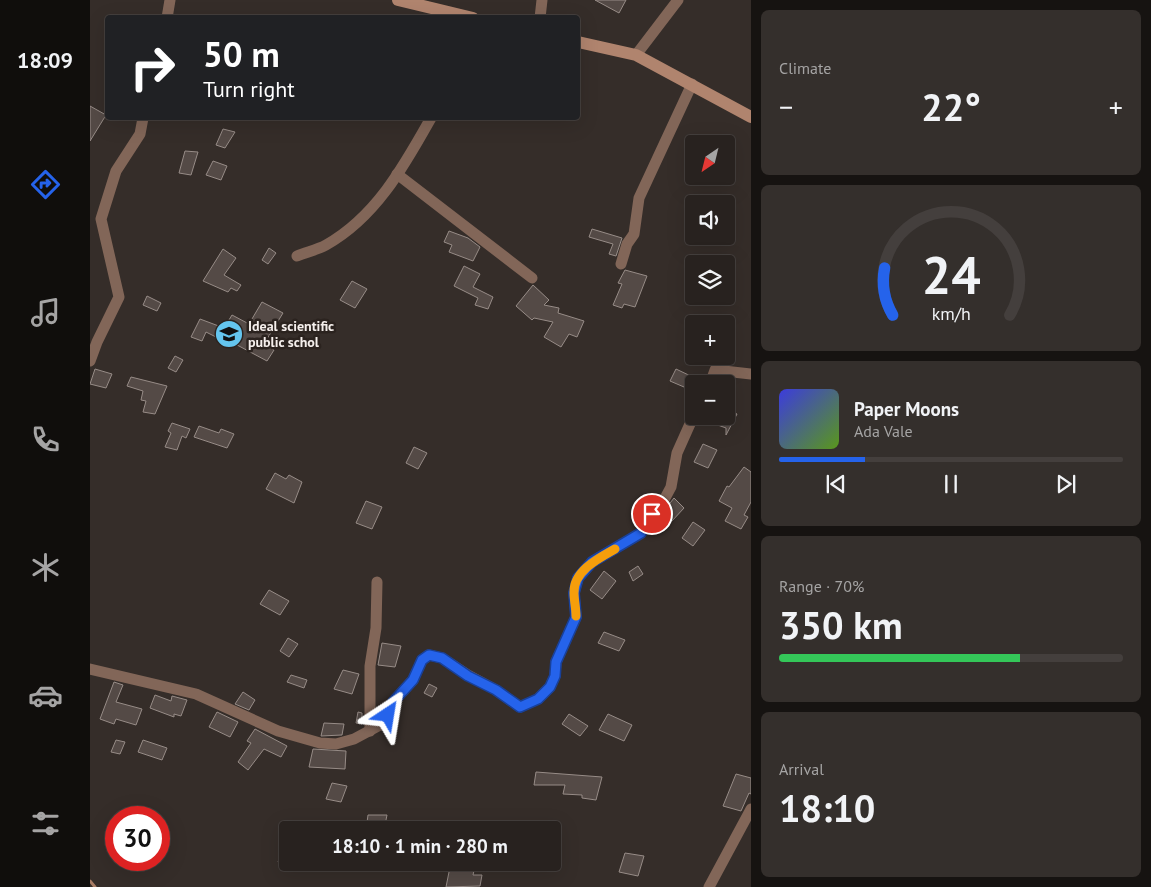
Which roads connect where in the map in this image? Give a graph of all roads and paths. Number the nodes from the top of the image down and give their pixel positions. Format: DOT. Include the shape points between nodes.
graph roads {
  1 [pos="170,0"];
  2 [pos="398,0"];
  3 [pos="542,0"];
  4 [pos="678,0"];
  5 [pos="168,15"];
  6 [pos="463,15"];
  7 [pos="540,15"];
  8 [pos="580,42"];
  9 [pos="636,55"];
  10 [pos="692,84"];
  11 [pos="751,117"];
  12 [pos="143,120"];
  13 [pos="430,120"];
  14 [pos="397,174"];
  15 [pos="297,256"];
  16 [pos="621,264"];
  17 [pos="532,278"];
  18 [pos="90,361"];
  19 [pos="751,374"];
  20 [pos="713,375"];
  21 [pos="689,425"];
  22 [pos="377,582"];
  23 [pos="90,669"];
  24 [pos="370,731"];
  25 [pos="751,809"];
  26 [pos="709,887"];
  1 -- 5 [label="street"];
  2 -- 6 [label="main road"];
  3 -- 7 [label="street"];
  4 -- 9 [label="street"];
  8 -- 9 [label="main road"];
  9 -- 10 [label="main road"];
  10 -- 11 [label="main road"];
  10 -- 16 [label="street" via="639,198 634,234"];
  12 -- 18 [label="street" via="140,134 116,171 101,219 119,297"];
  13 -- 14 [label="street"];
  14 -- 15 [label="street" via="360,220 326,245"];
  14 -- 17 [label="street"];
  19 -- 20 [label="street" via="715,370"];
  21 -- 24 [label="street" via="677,452 671,487 641,533 592,562 575,584 574,626 556,662 550,687 538,699 520,707 442,658 429,655 422,660 413,680 393,702 382,724"];
  22 -- 24 [label="street" via="376,628 370,666"];
  23 -- 24 [label="street" via="196,694 278,731 320,743 343,744"];
  25 -- 26 [label="street"];
}
